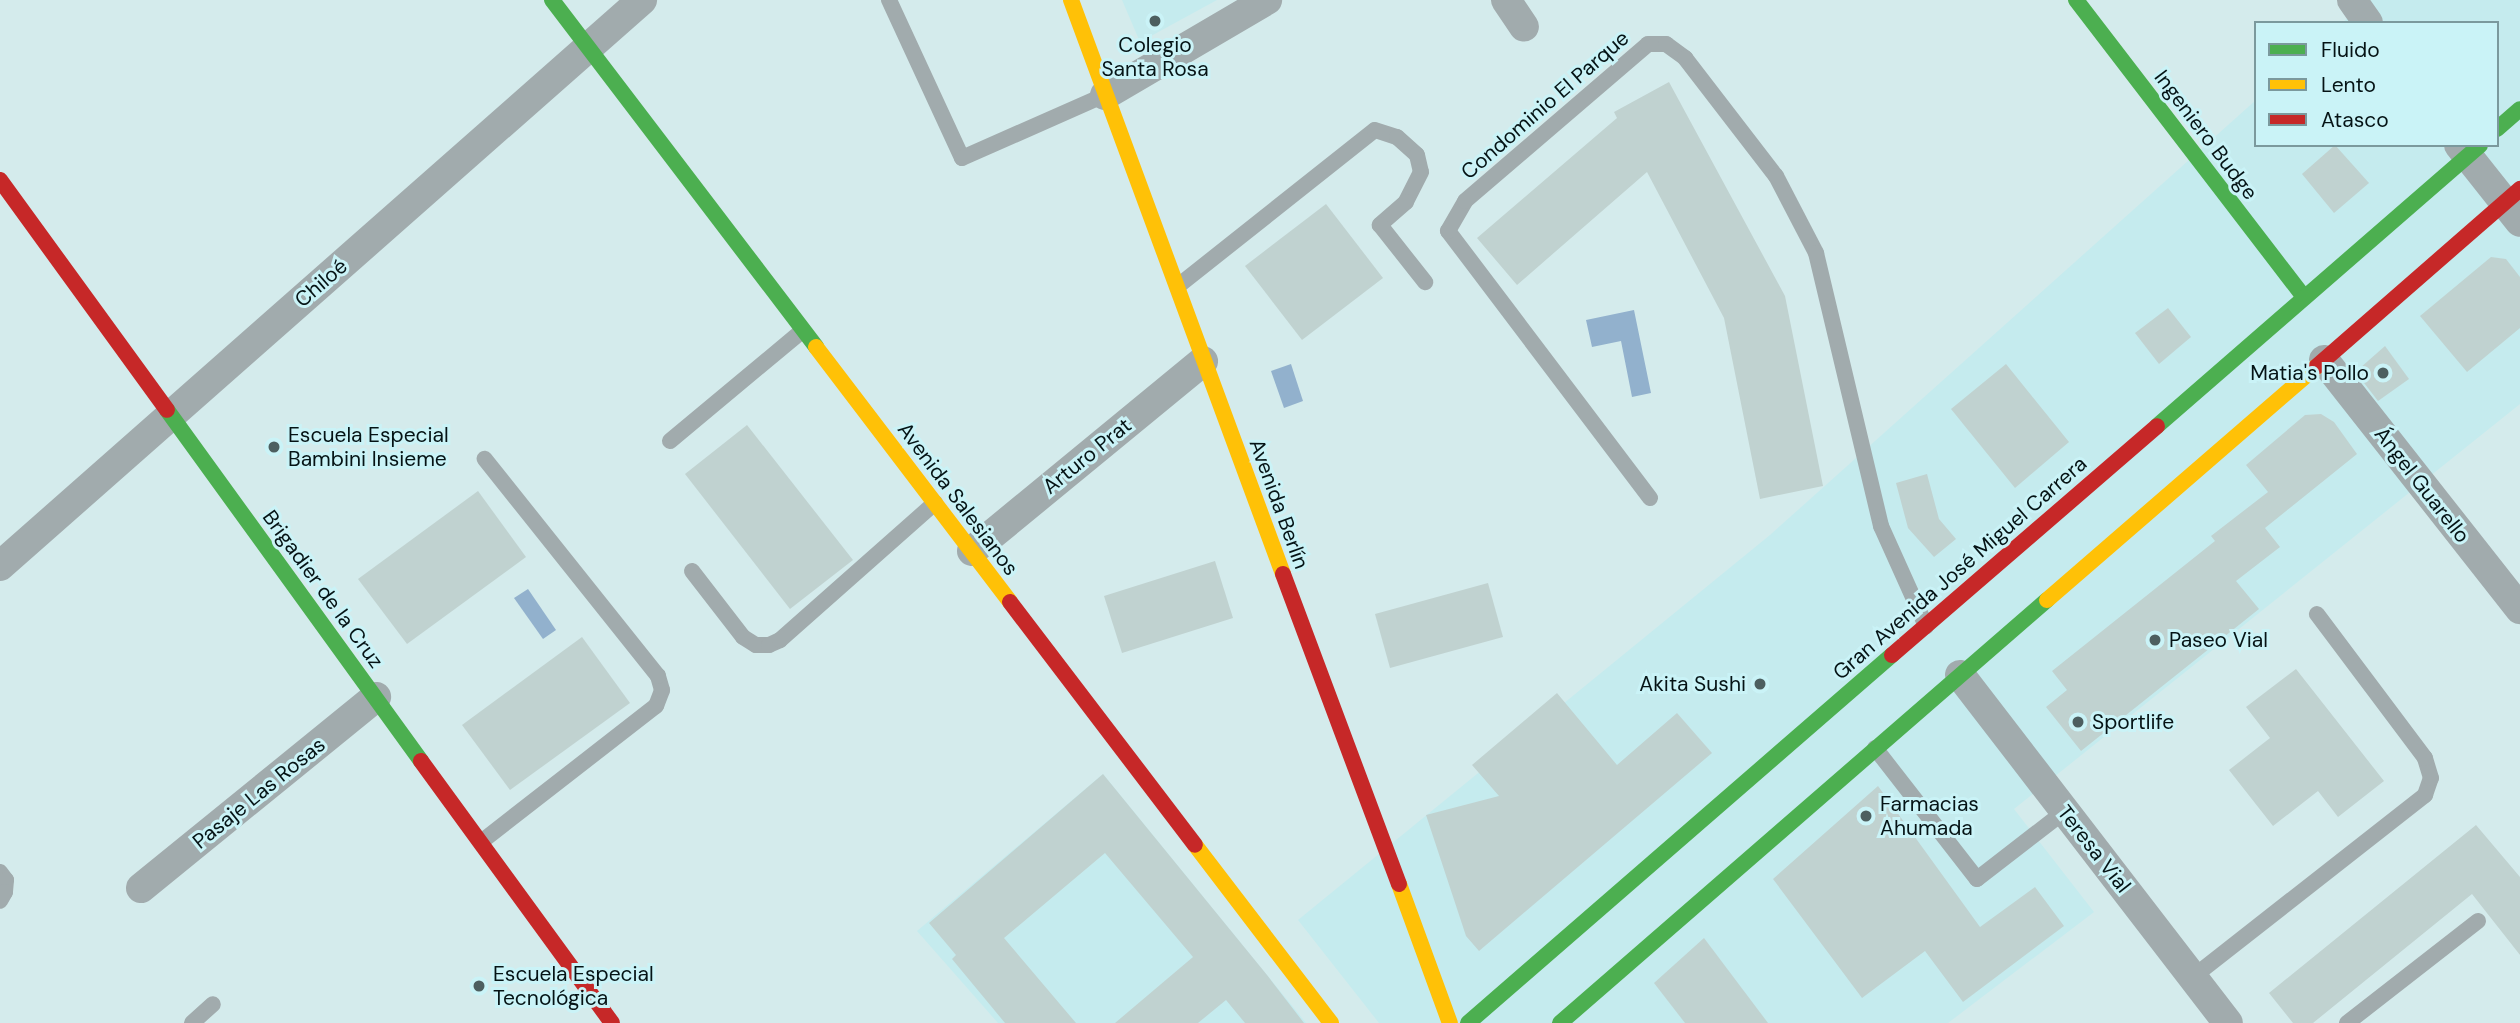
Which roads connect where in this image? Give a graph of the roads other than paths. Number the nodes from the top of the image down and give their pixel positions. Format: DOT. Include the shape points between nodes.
graph roads {
  1 [pos="552,0"];
  2 [pos="642,0"];
  3 [pos="889,0"];
  4 [pos="1070,0"];
  5 [pos="1267,0"];
  6 [pos="1506,0"];
  7 [pos="2076,0"];
  8 [pos="2352,0"];
  9 [pos="2367,21"];
  10 [pos="1524,27"];
  11 [pos="588,48"];
  12 [pos="1105,95"];
  13 [pos="2520,109"];
  14 [pos="2499,127"];
  15 [pos="2468,149"];
  16 [pos="0,180"];
  17 [pos="2515,204"];
  18 [pos="1425,282"];
  19 [pos="1176,288"];
  20 [pos="2303,296"];
  21 [pos="803,330"];
  22 [pos="2324,360"];
  23 [pos="1203,361"];
  24 [pos="172,415"];
  25 [pos="670,441"];
  26 [pos="485,459"];
  27 [pos="1650,498"];
  28 [pos="935,503"];
  29 [pos="972,551"];
  30 [pos="0,566"];
  31 [pos="692,570"];
  32 [pos="1956,601"];
  33 [pos="2520,609"];
  34 [pos="2318,614"];
  35 [pos="1926,626"];
  36 [pos="1952,628"];
  37 [pos="1957,666"];
  38 [pos="376,698"];
  39 [pos="1875,748"];
  40 [pos="2064,810"];
  41 [pos="481,842"];
  42 [pos="0,872"];
  43 [pos="141,888"];
  44 [pos="0,901"];
  45 [pos="2478,921"];
  46 [pos="2193,977"];
  47 [pos="213,1004"];
  48 [pos="192,1023"];
  49 [pos="612,1023"];
  50 [pos="1331,1023"];
  51 [pos="1450,1023"];
  52 [pos="1468,1023"];
  53 [pos="1560,1023"];
  54 [pos="2228,1023"];
  55 [pos="2347,1023"];
  1 -- 11 [label="main road, Avenida Salesianos"];
  2 -- 11 [label="street, Chiloé"];
  3 -- 12 [label="lane" via="962,158"];
  4 -- 12 [label="main road, Avenida Berlín"];
  5 -- 12 [label="street"];
  6 -- 10 [label="street"];
  7 -- 20 [label="main road, Ingeniero Budge"];
  8 -- 9 [label="street"];
  11 -- 21 [label="main road, Avenida Salesianos"];
  11 -- 24 [label="street, Chiloé"];
  12 -- 19 [label="main road, Avenida Berlín"];
  13 -- 14 [label="main road"];
  15 -- 17 [label="street"];
  15 -- 20 [label="main road, Gran Avenida José Miguel Carrera"];
  16 -- 24 [label="main road, Brigadier de la Cruz"];
  17 -- 22 [label="main road"];
  18 -- 19 [label="lane" via="1380,225 1406,202 1421,172 1417,155 1397,137 1376,130"];
  19 -- 23 [label="main road, Avenida Berlín"];
  20 -- 32 [label="main road, Gran Avenida José Miguel Carrera"];
  21 -- 25 [label="lane"];
  21 -- 28 [label="main road, Avenida Salesianos"];
  22 -- 33 [label="street, Ángel Guarello"];
  22 -- 37 [label="main road"];
  23 -- 29 [label="street, Arturo Prat"];
  23 -- 51 [label="main road, Avenida Berlín"];
  24 -- 30 [label="street, Chiloé"];
  24 -- 38 [label="main road, Brigadier de la Cruz"];
  26 -- 41 [label="lane" via="658,676 662,690 656,706"];
  27 -- 35 [label="lane, Condominio El Parque" via="1448,231 1465,201 1648,44 1666,44 1685,58 1776,176 1816,253 1881,526"];
  28 -- 29 [label="main road, Avenida Salesianos"];
  28 -- 31 [label="lane" via="769,645 756,645 743,636"];
  29 -- 50 [label="main road, Avenida Salesianos"];
  32 -- 35 [label="main road, Gran Avenida José Miguel Carrera"];
  32 -- 36 [label="main road"];
  34 -- 46 [label="lane" via="2425,758 2431,778 2425,795"];
  35 -- 52 [label="main road, Gran Avenida José Miguel Carrera"];
  37 -- 39 [label="main road"];
  37 -- 40 [label="street, Teresa Vial"];
  38 -- 41 [label="main road, Brigadier de la Cruz"];
  38 -- 43 [label="street, Pasaje Las Rosas"];
  39 -- 40 [label="lane" via="1977,879"];
  39 -- 53 [label="main road"];
  40 -- 46 [label="street, Teresa Vial"];
  41 -- 49 [label="main road, Brigadier de la Cruz"];
  42 -- 44 [label="lane" via="6,880"];
  45 -- 55 [label="lane"];
  46 -- 54 [label="street, Teresa Vial"];
  47 -- 48 [label="lane"];
}
